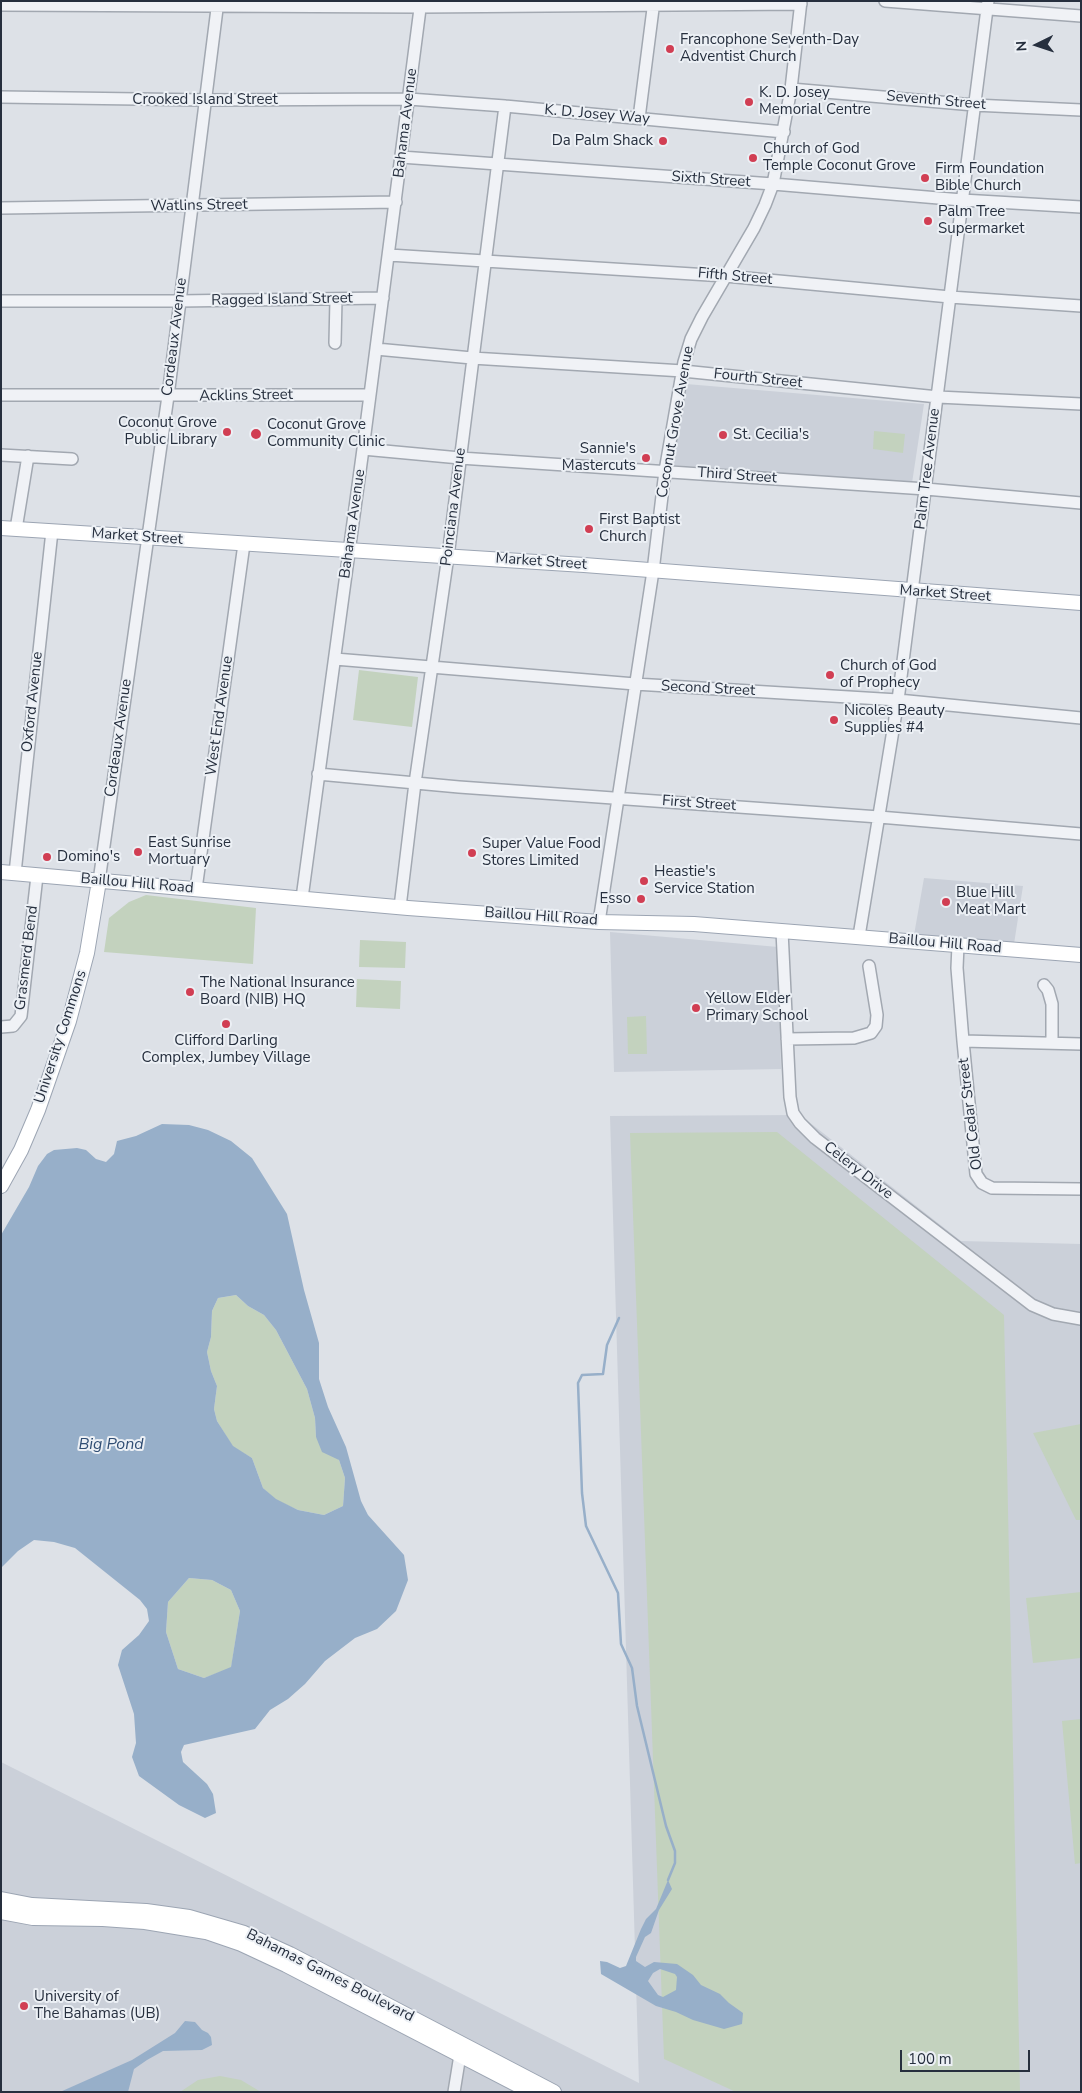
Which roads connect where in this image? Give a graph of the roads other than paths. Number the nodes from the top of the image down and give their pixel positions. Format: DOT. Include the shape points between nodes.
graph roads {
  1 [pos="885,1"];
  2 [pos="801,3"];
  3 [pos="218,4"];
  4 [pos="420,4"];
  5 [pos="654,4"];
  6 [pos="1,5"];
  7 [pos="988,6"];
  8 [pos="1081,16"];
  9 [pos="791,89"];
  10 [pos="1,97"];
  11 [pos="206,100"];
  12 [pos="410,100"];
  13 [pos="974,105"];
  14 [pos="505,106"];
  15 [pos="1081,110"];
  16 [pos="639,118"];
  17 [pos="784,132"];
  18 [pos="401,157"];
  19 [pos="498,166"];
  20 [pos="773,184"];
  21 [pos="962,200"];
  22 [pos="396,202"];
  23 [pos="192,206"];
  24 [pos="1081,207"];
  25 [pos="1,208"];
  26 [pos="389,255"];
  27 [pos="485,261"];
  28 [pos="725,276"];
  29 [pos="950,297"];
  30 [pos="383,298"];
  31 [pos="336,299"];
  32 [pos="1,301"];
  33 [pos="179,302"];
  34 [pos="1081,306"];
  35 [pos="335,343"];
  36 [pos="376,349"];
  37 [pos="472,358"];
  38 [pos="683,371"];
  39 [pos="1,395"];
  40 [pos="370,395"];
  41 [pos="168,396"];
  42 [pos="938,397"];
  43 [pos="1081,404"];
  44 [pos="363,449"];
  45 [pos="1,455"];
  46 [pos="28,456"];
  47 [pos="460,458"];
  48 [pos="72,459"];
  49 [pos="665,471"];
  50 [pos="926,488"];
  51 [pos="1081,503"];
  52 [pos="1,528"];
  53 [pos="16,529"];
  54 [pos="52,532"];
  55 [pos="147,538"];
  56 [pos="244,544"];
  57 [pos="350,549"];
  58 [pos="448,556"];
  59 [pos="653,571"];
  60 [pos="912,591"];
  61 [pos="1081,603"];
  62 [pos="335,659"];
  63 [pos="432,668"];
  64 [pos="635,684"];
  65 [pos="898,700"];
  66 [pos="1081,718"];
  67 [pos="318,774"];
  68 [pos="414,783"];
  69 [pos="618,799"];
  70 [pos="879,817"];
  71 [pos="1081,834"];
  72 [pos="8,873"];
  73 [pos="37,876"];
  74 [pos="99,881"];
  75 [pos="196,889"];
  76 [pos="302,898"];
  77 [pos="400,907"];
  78 [pos="599,922"];
  79 [pos="782,931"];
  80 [pos="859,936"];
  81 [pos="958,945"];
  82 [pos="1081,955"];
  83 [pos="869,966"];
  84 [pos="1044,985"];
  85 [pos="1,1027"];
  86 [pos="786,1039"];
  87 [pos="962,1041"];
  88 [pos="1052,1043"];
  89 [pos="1081,1044"];
  90 [pos="1,1186"];
  91 [pos="1081,1189"];
  92 [pos="1081,1319"];
  93 [pos="1,1899"];
  94 [pos="1,1912"];
  95 [pos="49,1912"];
  96 [pos="460,2055"];
  97 [pos="454,2092"];
  98 [pos="530,2092"];
  99 [pos="554,2092"];
  1 -- 7 [label="street"];
  2 -- 5 [label="street"];
  2 -- 9 [label="street, Coconut Grove Avenue"];
  3 -- 4 [label="street"];
  3 -- 6 [label="street"];
  3 -- 11 [label="street, Cordeaux Avenue"];
  4 -- 5 [label="street"];
  4 -- 12 [label="street, Bahama Avenue"];
  5 -- 16 [label="street"];
  7 -- 8 [label="street"];
  7 -- 13 [label="street, Palm Tree Avenue"];
  9 -- 13 [label="street, Seventh Street"];
  9 -- 17 [label="street, Coconut Grove Avenue"];
  10 -- 11 [label="street, Crooked Island Street"];
  11 -- 12 [label="street, Crooked Island Street"];
  11 -- 23 [label="street, Cordeaux Avenue"];
  12 -- 14 [label="street, K. D. Josey Way"];
  12 -- 18 [label="street, Bahama Avenue"];
  13 -- 15 [label="street, Seventh Street"];
  13 -- 21 [label="street, Palm Tree Avenue"];
  14 -- 16 [label="street, K. D. Josey Way"];
  14 -- 19 [label="street, Poinciana Avenue"];
  16 -- 17 [label="street, K. D. Josey Way"];
  17 -- 20 [label="street, Coconut Grove Avenue"];
  18 -- 19 [label="street, Sixth Street"];
  18 -- 22 [label="street, Bahama Avenue"];
  19 -- 20 [label="street, Sixth Street"];
  19 -- 27 [label="street, Poinciana Avenue"];
  20 -- 21 [label="street, Sixth Street"];
  20 -- 28 [label="street, Coconut Grove Avenue" via="758,220"];
  21 -- 24 [label="street, Sixth Street"];
  21 -- 29 [label="street, Palm Tree Avenue"];
  22 -- 23 [label="street, Watlins Street"];
  22 -- 26 [label="street, Bahama Avenue"];
  23 -- 25 [label="street, Watlins Street"];
  23 -- 33 [label="street, Cordeaux Avenue"];
  26 -- 27 [label="street, Fifth Street"];
  26 -- 30 [label="street, Bahama Avenue"];
  27 -- 28 [label="street, Fifth Street"];
  27 -- 37 [label="street, Poinciana Avenue"];
  28 -- 29 [label="street, Fifth Street"];
  28 -- 38 [label="street, Coconut Grove Avenue" via="691,339"];
  29 -- 34 [label="street, Fifth Street"];
  29 -- 42 [label="street, Palm Tree Avenue"];
  30 -- 31 [label="street, Ragged Island Street"];
  30 -- 36 [label="street, Bahama Avenue"];
  31 -- 33 [label="street, Ragged Island Street"];
  31 -- 35 [label="street"];
  32 -- 33 [label="street, Ragged Island Street"];
  33 -- 41 [label="street, Cordeaux Avenue"];
  36 -- 37 [label="street, Fourth Street"];
  36 -- 40 [label="street, Bahama Avenue"];
  37 -- 38 [label="street, Fourth Street"];
  37 -- 47 [label="street, Poinciana Avenue"];
  38 -- 42 [label="street, Fourth Street"];
  38 -- 49 [label="street, Coconut Grove Avenue"];
  39 -- 41 [label="street, Acklins Street"];
  40 -- 41 [label="street, Acklins Street"];
  40 -- 44 [label="street, Bahama Avenue"];
  41 -- 55 [label="street, Cordeaux Avenue"];
  42 -- 43 [label="street, Fourth Street"];
  42 -- 50 [label="street, Palm Tree Avenue"];
  44 -- 47 [label="street, Third Street"];
  44 -- 57 [label="street, Bahama Avenue"];
  45 -- 46 [label="street"];
  46 -- 48 [label="street"];
  46 -- 53 [label="street"];
  47 -- 49 [label="street, Third Street"];
  47 -- 58 [label="street, Poinciana Avenue"];
  49 -- 50 [label="street, Third Street"];
  49 -- 59 [label="street, Coconut Grove Avenue"];
  50 -- 51 [label="street, Third Street"];
  50 -- 60 [label="street, Palm Tree Avenue"];
  52 -- 53 [label="main road, Market Street"];
  53 -- 54 [label="main road, Market Street"];
  54 -- 55 [label="main road, Market Street"];
  54 -- 72 [label="street, Oxford Avenue"];
  55 -- 56 [label="main road, Market Street"];
  55 -- 74 [label="street, Cordeaux Avenue"];
  56 -- 57 [label="main road, Market Street"];
  56 -- 75 [label="street, West End Avenue"];
  57 -- 58 [label="main road, Market Street"];
  57 -- 62 [label="street, Bahama Avenue"];
  58 -- 59 [label="main road, Market Street"];
  58 -- 63 [label="street, Poinciana Avenue"];
  59 -- 60 [label="main road, Market Street"];
  59 -- 64 [label="street, Coconut Grove Avenue"];
  60 -- 61 [label="main road, Market Street"];
  60 -- 65 [label="street, Palm Tree Avenue"];
  62 -- 63 [label="street, Second Street"];
  62 -- 67 [label="street, Bahama Avenue"];
  63 -- 64 [label="street, Second Street"];
  63 -- 68 [label="street, Poinciana Avenue"];
  64 -- 65 [label="street, Second Street"];
  64 -- 69 [label="street, Coconut Grove Avenue"];
  65 -- 66 [label="street, Second Street"];
  65 -- 70 [label="street, Palm Tree Avenue"];
  67 -- 68 [label="street, First Street"];
  67 -- 76 [label="street, Bahama Avenue"];
  68 -- 69 [label="street, First Street"];
  68 -- 77 [label="street, Poinciana Avenue"];
  69 -- 70 [label="street, First Street"];
  69 -- 78 [label="street, Coconut Grove Avenue"];
  70 -- 71 [label="street, First Street"];
  70 -- 80 [label="street, Palm Tree Avenue"];
  72 -- 73 [label="main road, Baillou Hill Road"];
  73 -- 74 [label="main road, Baillou Hill Road"];
  73 -- 85 [label="street, Grasmerd Bend" via="21,1016 13,1026"];
  74 -- 75 [label="main road, Baillou Hill Road"];
  74 -- 90 [label="main road, University Commons" via="87,953 69,1021 38,1110"];
  75 -- 76 [label="main road, Baillou Hill Road"];
  76 -- 77 [label="main road, Baillou Hill Road"];
  77 -- 78 [label="main road, Baillou Hill Road"];
  78 -- 79 [label="main road, Baillou Hill Road" via="694,924"];
  79 -- 80 [label="main road, Baillou Hill Road"];
  79 -- 86 [label="street, Celery Drive"];
  80 -- 81 [label="main road, Baillou Hill Road"];
  81 -- 82 [label="main road, Baillou Hill Road"];
  81 -- 87 [label="street, Old Cedar Street"];
  83 -- 86 [label="street" via="877,1015 876,1026 871,1033 854,1038"];
  84 -- 88 [label="street" via="1052,1004"];
  86 -- 92 [label="street, Celery Drive" via="793,1113 810,1133 1032,1305 1053,1314"];
  87 -- 88 [label="street"];
  87 -- 91 [label="street, Old Cedar Street" via="976,1174 982,1183 992,1188"];
  88 -- 89 [label="street"];
  93 -- 95 [label="main road, Bahamas Games Boulevard"];
  94 -- 95 [label="main road, Bahamas Games Boulevard"];
  95 -- 96 [label="main road, Bahamas Games Boulevard" via="206,1932 241,1944"];
  95 -- 99 [label="main road, Bahamas Games Boulevard" via="146,1911 190,1917 244,1933"];
  96 -- 97 [label="street"];
  96 -- 98 [label="main road, Bahamas Games Boulevard"];
}
